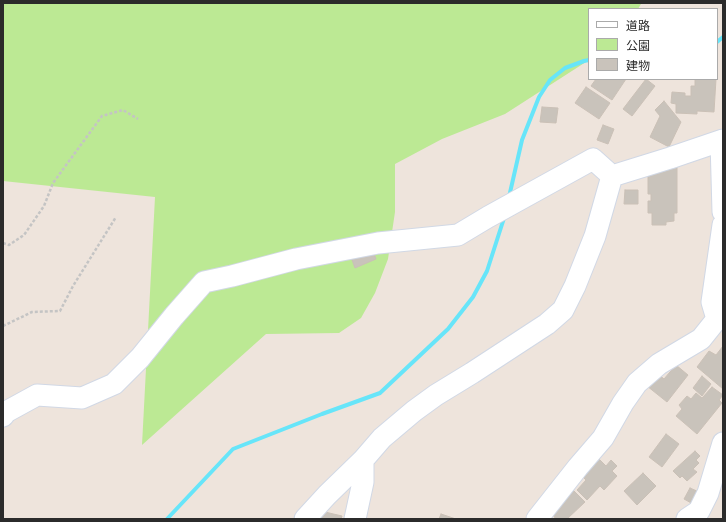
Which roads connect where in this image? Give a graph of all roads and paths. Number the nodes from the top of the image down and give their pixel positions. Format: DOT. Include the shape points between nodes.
graph roads {
  1 [pos="138,119"];
  2 [pos="722,140"];
  3 [pos="612,176"];
  4 [pos="723,212"];
  5 [pos="116,217"];
  6 [pos="723,225"];
  7 [pos="3,243"];
  8 [pos="720,319"];
  9 [pos="3,326"];
  10 [pos="3,416"];
  11 [pos="723,443"];
  12 [pos="363,460"];
  13 [pos="305,519"];
  14 [pos="355,519"];
  15 [pos="537,519"];
  16 [pos="687,519"];
  1 -- 7 [label="path" via="123,110 102,116 53,183 44,206 24,235 9,245"];
  2 -- 3 [label="street"];
  2 -- 4 [label="street"];
  3 -- 10 [label="street" via="593,159 458,236 378,243 296,259 204,282 140,358 114,384 82,398 37,395"];
  3 -- 12 [label="street" via="595,236 563,310 547,324 414,411 382,438"];
  5 -- 9 [label="path" via="72,286 60,311 32,312"];
  6 -- 8 [label="street" via="712,302"];
  8 -- 15 [label="street" via="701,338 659,364 637,383 603,438"];
  11 -- 16 [label="street" via="708,493 699,511"];
  12 -- 13 [label="street"];
  12 -- 14 [label="street" via="363,482"];
}
